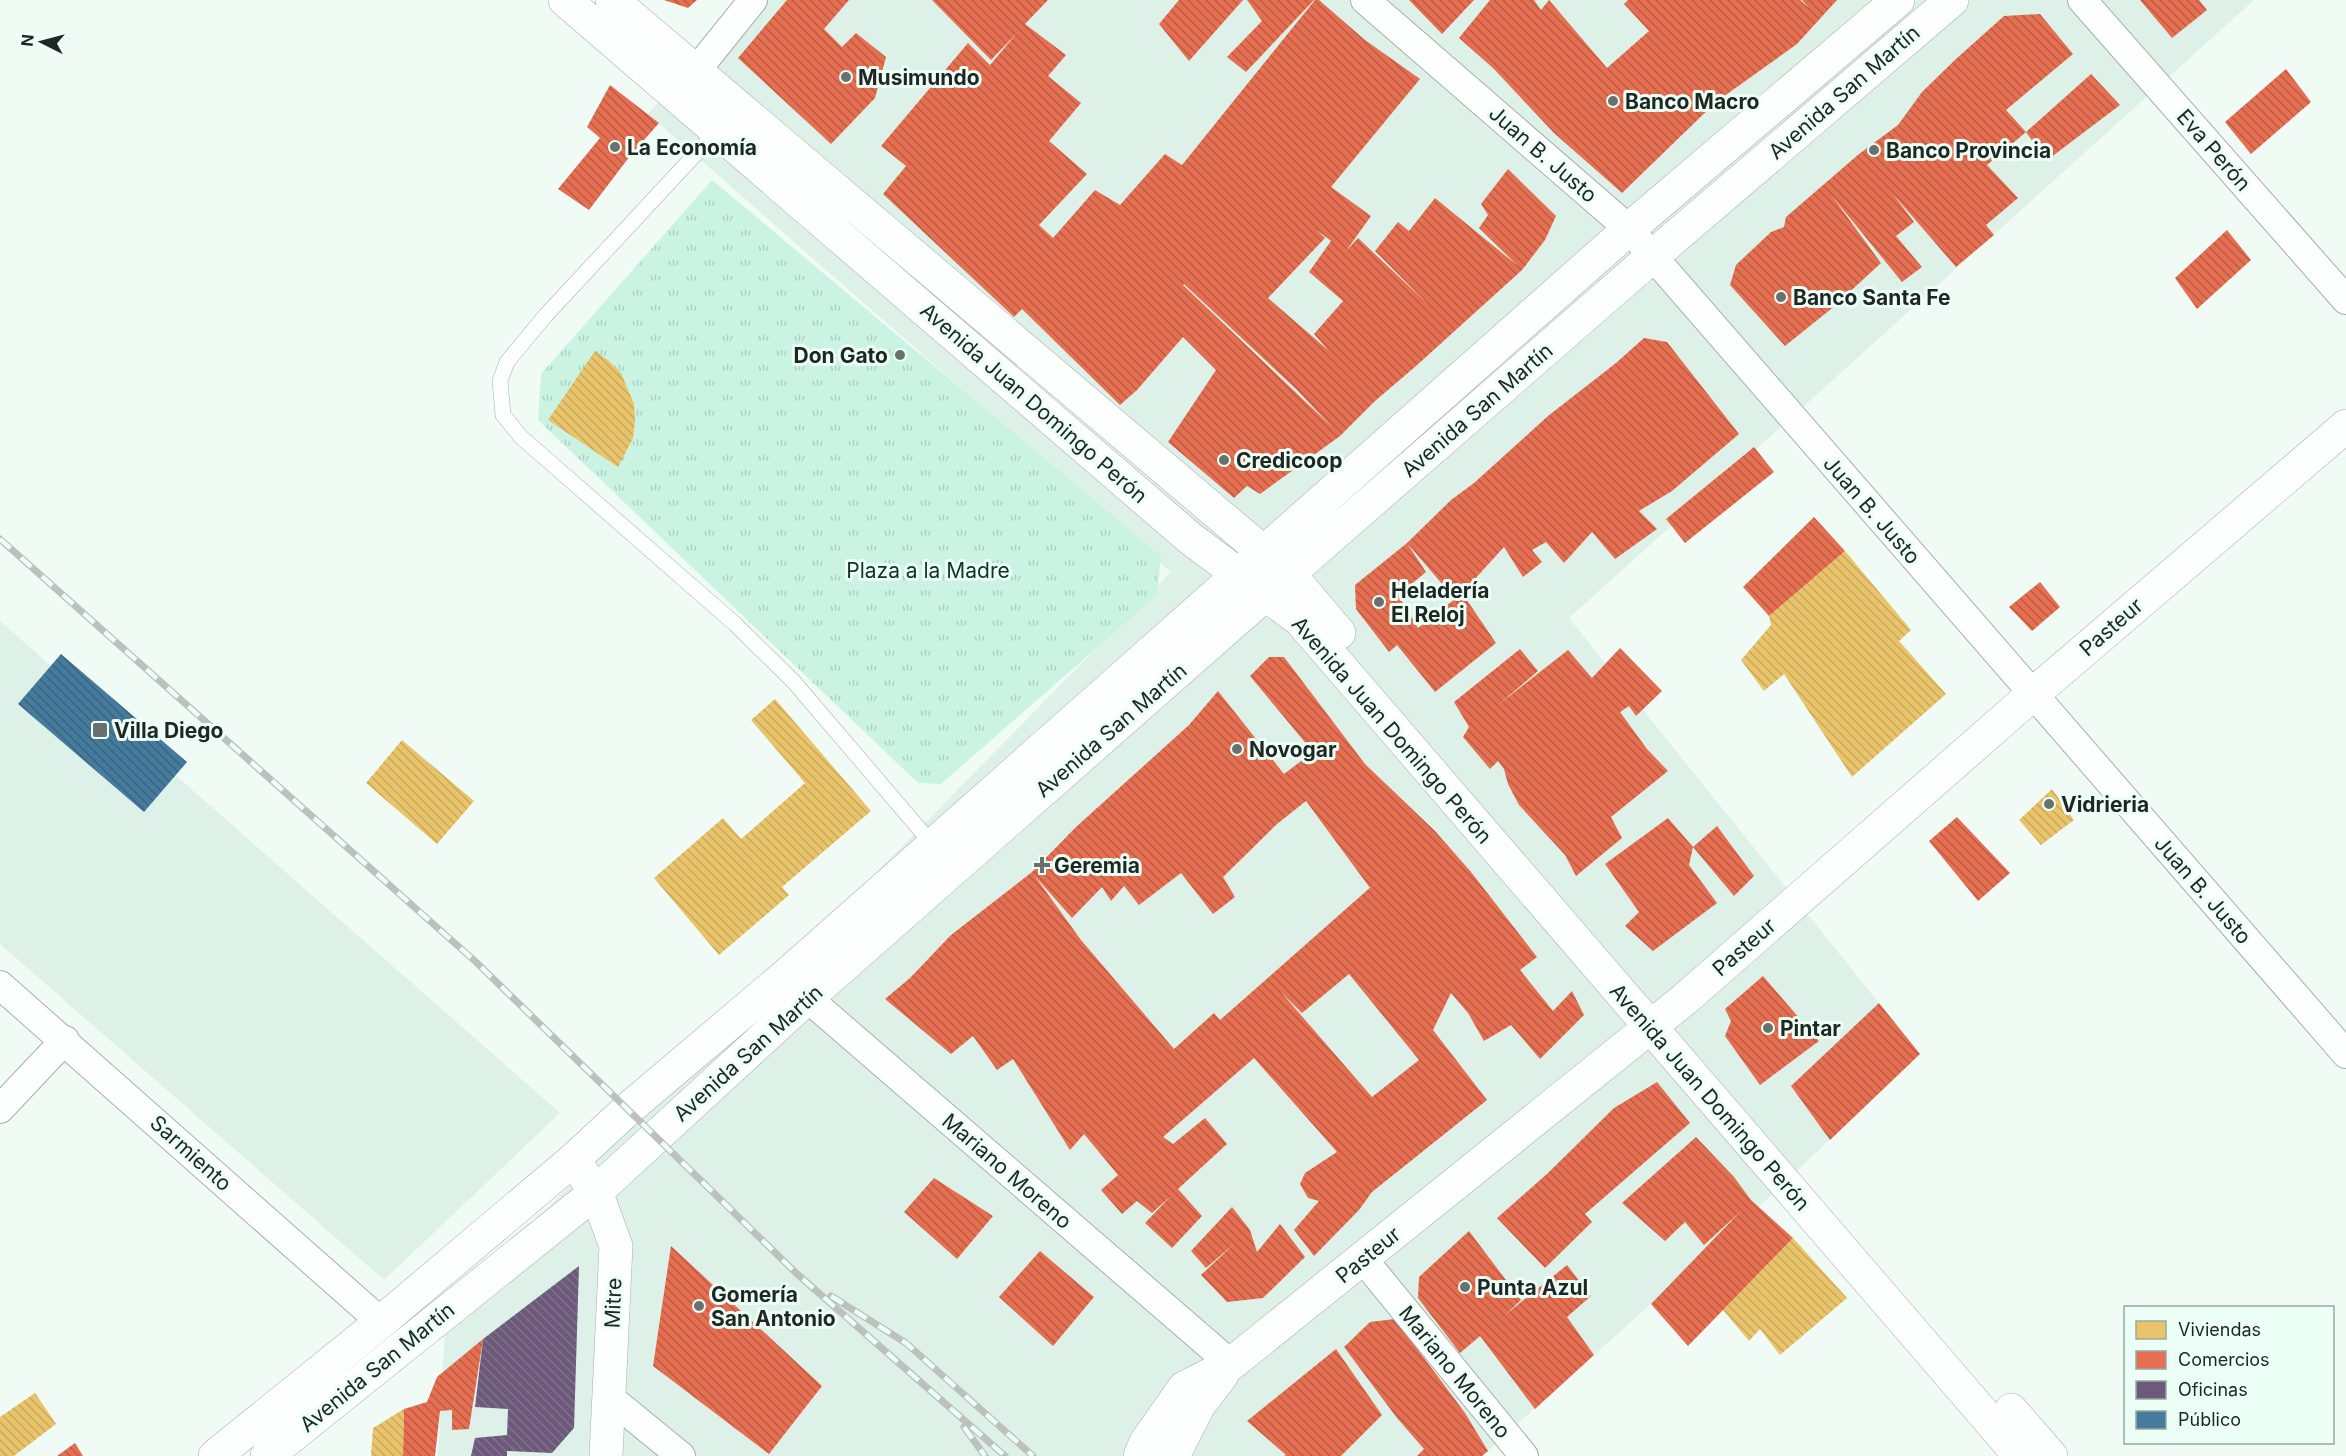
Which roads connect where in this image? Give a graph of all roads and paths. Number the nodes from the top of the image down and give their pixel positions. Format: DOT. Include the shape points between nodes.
graph roads {
  1 [pos="565,0"];
  2 [pos="612,0"];
  3 [pos="753,0"];
  4 [pos="1365,0"];
  5 [pos="1898,0"];
  6 [pos="1952,0"];
  7 [pos="2082,0"];
  8 [pos="685,84"];
  9 [pos="718,130"];
  10 [pos="1629,230"];
  11 [pos="1653,256"];
  12 [pos="2346,300"];
  13 [pos="2346,426"];
  14 [pos="1272,575"];
  15 [pos="1238,576"];
  16 [pos="2032,694"];
  17 [pos="933,845"];
  18 [pos="0,985"];
  19 [pos="795,988"];
  20 [pos="1659,1019"];
  21 [pos="65,1040"];
  22 [pos="2346,1054"];
  23 [pos="0,1108"];
  24 [pos="573,1160"];
  25 [pos="596,1192"];
  26 [pos="1363,1259"];
  27 [pos="381,1322"];
  28 [pos="1231,1364"];
  29 [pos="609,1396"];
  30 [pos="215,1456"];
  31 [pos="267,1456"];
  32 [pos="606,1456"];
  33 [pos="681,1456"];
  34 [pos="1140,1456"];
  35 [pos="1173,1456"];
  36 [pos="1524,1456"];
  37 [pos="2020,1456"];
  38 [pos="2051,1456"];
  1 -- 8 [label="main road, Avenida Juan Domingo Perón"];
  2 -- 8 [label="main road, Avenida Juan Domingo Perón"];
  3 -- 8 [label="street"];
  4 -- 10 [label="street, Juan B. Justo"];
  5 -- 10 [label="main road, Avenida San Martín"];
  6 -- 11 [label="main road, Avenida San Martín"];
  7 -- 12 [label="street, Eva Perón"];
  8 -- 9 [label="main road, Avenida Juan Domingo Perón"];
  8 -- 14 [label="main road, Avenida Juan Domingo Perón"];
  9 -- 15 [label="main road, Avenida Juan Domingo Perón"];
  9 -- 17 [label="lane" via="507,362 500,381 503,415 521,437 735,624 794,682"];
  10 -- 11 [label="street, Juan B. Justo"];
  10 -- 14 [label="main road, Avenida San Martín"];
  11 -- 14 [label="main road, Avenida San Martín"];
  11 -- 16 [label="street, Juan B. Justo"];
  13 -- 16 [label="main road, Pasteur"];
  14 -- 15 [label="main road, Avenida San Martín"];
  14 -- 19 [label="main road, Avenida San Martín"];
  14 -- 20 [label="main road, Avenida Juan Domingo Perón" via="1300,620"];
  15 -- 17 [label="main road, Avenida San Martín"];
  16 -- 20 [label="main road, Pasteur"];
  16 -- 22 [label="street, Juan B. Justo"];
  17 -- 19 [label="main road, Avenida San Martín"];
  18 -- 21 [label="street, Sarmiento"];
  19 -- 24 [label="main road, Avenida San Martín" via="628,1109"];
  19 -- 25 [label="main road, Avenida San Martín"];
  19 -- 28 [label="street, Mariano Moreno"];
  20 -- 26 [label="main road, Pasteur"];
  20 -- 37 [label="main road, Avenida Juan Domingo Perón"];
  20 -- 38 [label="main road, Avenida Juan Domingo Perón"];
  21 -- 23 [label="street"];
  21 -- 27 [label="street, Sarmiento"];
  24 -- 25 [label="main road, Mitre"];
  24 -- 27 [label="main road, Avenida San Martín"];
  25 -- 29 [label="main road, Mitre" via="616,1246"];
  25 -- 31 [label="main road, Avenida San Martín"];
  26 -- 28 [label="main road, Pasteur"];
  26 -- 36 [label="street, Mariano Moreno"];
  27 -- 30 [label="main road, Avenida San Martín"];
  28 -- 34 [label="main road, Pasteur" via="1184,1388"];
  28 -- 35 [label="main road" via="1199,1405"];
  29 -- 32 [label="main road, Mitre"];
  29 -- 33 [label="street"];
}
